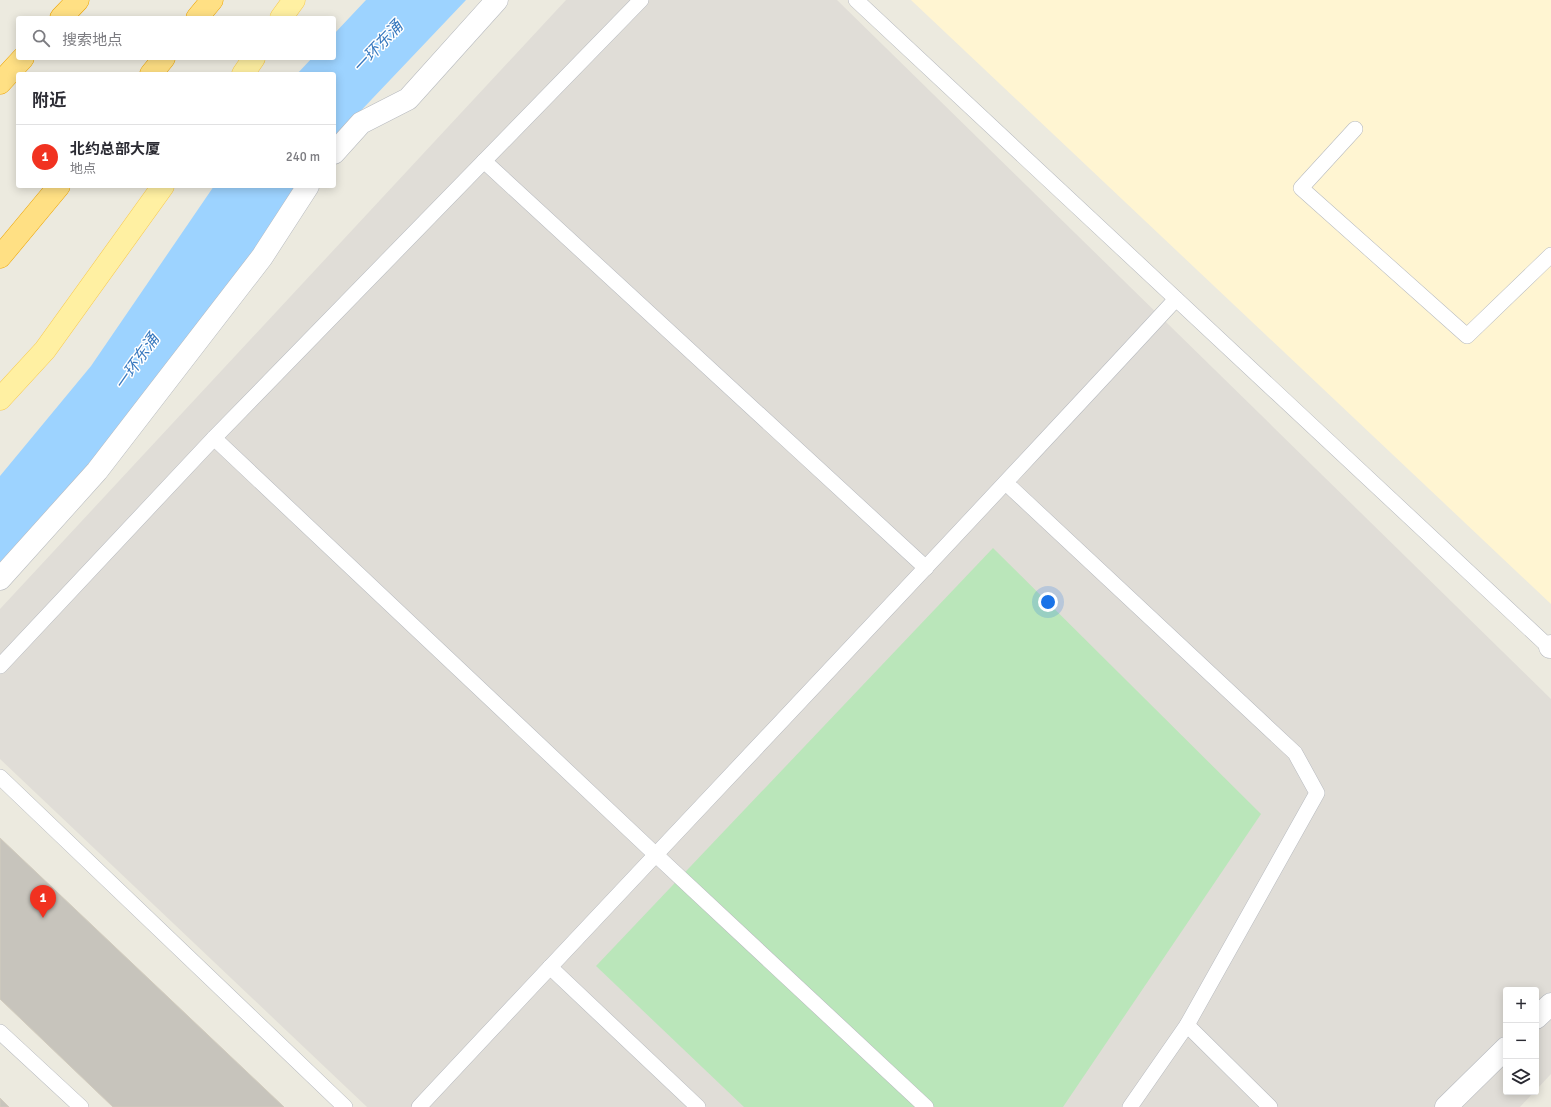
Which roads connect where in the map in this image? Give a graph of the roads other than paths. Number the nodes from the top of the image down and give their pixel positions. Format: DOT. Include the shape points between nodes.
graph roads {
  1 [pos="78,0"];
  2 [pos="212,0"];
  3 [pos="294,0"];
  4 [pos="497,0"];
  5 [pos="641,0"];
  6 [pos="856,0"];
  7 [pos="63,16"];
  8 [pos="199,16"];
  9 [pos="283,16"];
  10 [pos="21,60"];
  11 [pos="162,60"];
  12 [pos="253,60"];
  13 [pos="153,72"];
  14 [pos="244,72"];
  15 [pos="0,83"];
  16 [pos="1355,130"];
  17 [pos="336,151"];
  18 [pos="484,161"];
  19 [pos="57,188"];
  20 [pos="162,188"];
  21 [pos="307,188"];
  22 [pos="1551,255"];
  23 [pos="0,257"];
  24 [pos="1176,299"];
  25 [pos="0,399"];
  26 [pos="214,438"];
  27 [pos="1006,483"];
  28 [pos="926,568"];
  29 [pos="0,579"];
  30 [pos="1550,647"];
  31 [pos="0,666"];
  32 [pos="0,777"];
  33 [pos="655,854"];
  34 [pos="550,967"];
  35 [pos="1551,1004"];
  36 [pos="1539,1015"];
  37 [pos="1187,1025"];
  38 [pos="0,1032"];
  39 [pos="1503,1051"];
  40 [pos="1131,1106"];
  41 [pos="81,1107"];
  42 [pos="345,1107"];
  43 [pos="419,1107"];
  44 [pos="698,1107"];
  45 [pos="926,1107"];
  46 [pos="1270,1107"];
  47 [pos="1446,1107"];
  1 -- 7 [label="highway"];
  2 -- 8 [label="highway"];
  3 -- 9 [label="main road"];
  4 -- 17 [label="street" via="408,99 361,123"];
  5 -- 18 [label="lane"];
  6 -- 24 [label="lane"];
  10 -- 15 [label="highway"];
  11 -- 13 [label="highway"];
  12 -- 14 [label="main road"];
  16 -- 22 [label="lane" via="1300,188 1467,336"];
  18 -- 26 [label="lane"];
  18 -- 28 [label="lane"];
  19 -- 23 [label="highway"];
  20 -- 25 [label="main road" via="45,350"];
  21 -- 29 [label="street" via="262,257 111,452"];
  24 -- 27 [label="lane"];
  24 -- 30 [label="lane"];
  26 -- 31 [label="lane"];
  26 -- 33 [label="lane"];
  27 -- 28 [label="lane"];
  27 -- 37 [label="lane" via="1295,753 1316,793"];
  28 -- 33 [label="lane"];
  32 -- 42 [label="lane"];
  33 -- 34 [label="lane"];
  33 -- 45 [label="lane"];
  34 -- 43 [label="lane"];
  34 -- 44 [label="lane"];
  35 -- 36 [label="street"];
  37 -- 40 [label="lane"];
  37 -- 46 [label="lane"];
  38 -- 41 [label="lane"];
  39 -- 47 [label="street"];
}
